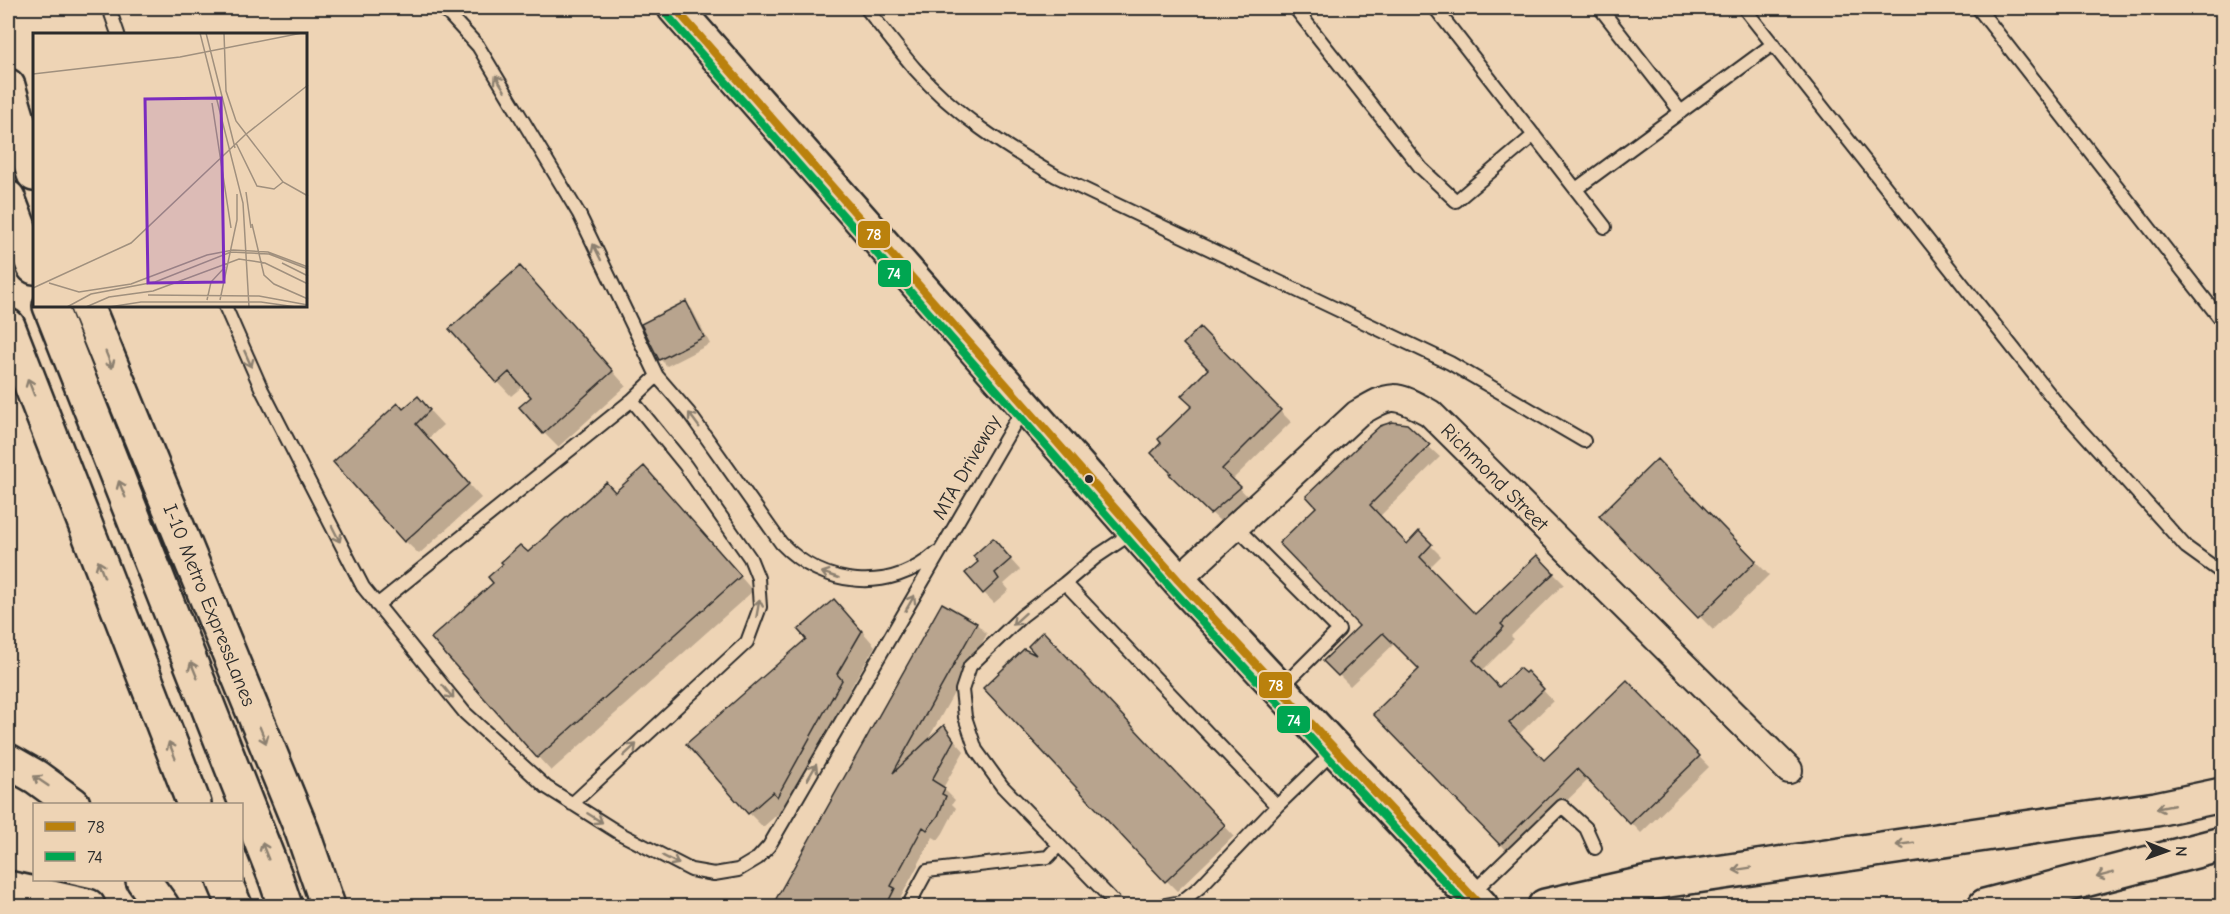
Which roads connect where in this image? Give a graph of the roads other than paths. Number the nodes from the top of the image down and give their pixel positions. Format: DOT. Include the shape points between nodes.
graph roads {
  1 [pos="109,8"];
  2 [pos="443,8"];
  3 [pos="675,8"];
  4 [pos="866,8"];
  5 [pos="1295,8"];
  6 [pos="1435,8"];
  7 [pos="1600,8"];
  8 [pos="1744,8"];
  9 [pos="1978,8"];
  10 [pos="118,33"];
  11 [pos="1773,44"];
  12 [pos="8,86"];
  13 [pos="1681,112"];
  14 [pos="1534,135"];
  15 [pos="33,171"];
  16 [pos="1576,189"];
  17 [pos="8,198"];
  18 [pos="1605,227"];
  19 [pos="33,264"];
  20 [pos="51,308"];
  21 [pos="88,308"];
  22 [pos="226,308"];
  23 [pos="2223,321"];
  24 [pos="8,326"];
  25 [pos="657,376"];
  26 [pos="632,400"];
  27 [pos="1024,406"];
  28 [pos="1584,441"];
  29 [pos="1236,527"];
  30 [pos="1136,530"];
  31 [pos="942,548"];
  32 [pos="2223,573"];
  33 [pos="1178,580"];
  34 [pos="1065,583"];
  35 [pos="377,605"];
  36 [pos="1280,689"];
  37 [pos="1336,749"];
  38 [pos="8,761"];
  39 [pos="1789,770"];
  40 [pos="2223,795"];
  41 [pos="72,803"];
  42 [pos="194,803"];
  43 [pos="572,804"];
  44 [pos="1277,806"];
  45 [pos="2223,844"];
  46 [pos="1059,845"];
  47 [pos="1595,848"];
  48 [pos="144,881"];
  49 [pos="225,881"];
  50 [pos="8,888"];
  51 [pos="1475,901"];
  52 [pos="88,906"];
  53 [pos="162,906"];
  54 [pos="235,906"];
  55 [pos="285,906"];
  56 [pos="328,906"];
  57 [pos="908,906"];
  58 [pos="1118,906"];
  59 [pos="1160,906"];
  60 [pos="1545,906"];
  61 [pos="1985,906"];
  1 -- 10 [label="lane"];
  25 -- 2 [label="lane, one-way" via="579,214 478,46"];
  3 -- 27 [label="main road"];
  4 -- 28 [label="lane" via="915,69 1001,144 1056,176 1450,363"];
  5 -- 14 [label="lane" via="1421,168 1456,201"];
  6 -- 14 [label="lane"];
  7 -- 13 [label="lane"];
  8 -- 11 [label="lane"];
  9 -- 23 [label="lane"];
  11 -- 13 [label="lane"];
  11 -- 32 [label="lane" via="2059,406 2186,547"];
  12 -- 15 [label="main road"];
  13 -- 16 [label="lane"];
  14 -- 16 [label="lane"];
  16 -- 18 [label="lane"];
  17 -- 19 [label="main road"];
  55 -- 20 [label="main road, I-10 Metro ExpressLanes, one-way"];
  21 -- 56 [label="main road, I-10 Metro ExpressLanes, one-way" via="298,820"];
  22 -- 35 [label="lane, MTA Driveway, one-way" via="262,390 363,587"];
  42 -- 24 [label="main road, one-way"];
  25 -- 26 [label="lane"];
  31 -- 25 [label="lane, one-way" via="910,570 873,580 835,577 805,564 781,543 689,412"];
  26 -- 35 [label="lane"];
  43 -- 26 [label="lane, one-way" via="747,642 760,607 758,578 750,558 685,465"];
  27 -- 30 [label="main road"];
  27 -- 31 [label="lane, MTA Driveway"];
  29 -- 33 [label="street, Richmond Street"];
  29 -- 36 [label="lane" via="1339,630"];
  29 -- 39 [label="street, Richmond Street" via="1357,414 1383,399 1404,399 1430,412"];
  30 -- 33 [label="main road"];
  30 -- 34 [label="lane"];
  43 -- 31 [label="lane, MTA Driveway, one-way" via="691,870 722,873 752,863 769,846"];
  33 -- 36 [label="main road"];
  34 -- 44 [label="lane"];
  34 -- 46 [label="lane, one-way" via="1022,616 970,666 962,690 965,717 976,750 1002,786"];
  35 -- 43 [label="lane, MTA Driveway, one-way" via="465,713 546,787"];
  36 -- 37 [label="main road"];
  37 -- 44 [label="lane"];
  37 -- 51 [label="main road"];
  41 -- 38 [label="main road, one-way"];
  40 -- 60 [label="main road, one-way" via="2156,809 1648,883"];
  44 -- 59 [label="lane" via="1200,887 1181,902"];
  45 -- 61 [label="main road, one-way"];
  46 -- 57 [label="lane" via="1048,857 927,871"];
  46 -- 58 [label="lane"];
  47 -- 51 [label="lane" via="1586,828 1562,806"];
  48 -- 53 [label="main road"];
  49 -- 54 [label="main road"];
  50 -- 52 [label="main road"];
}
